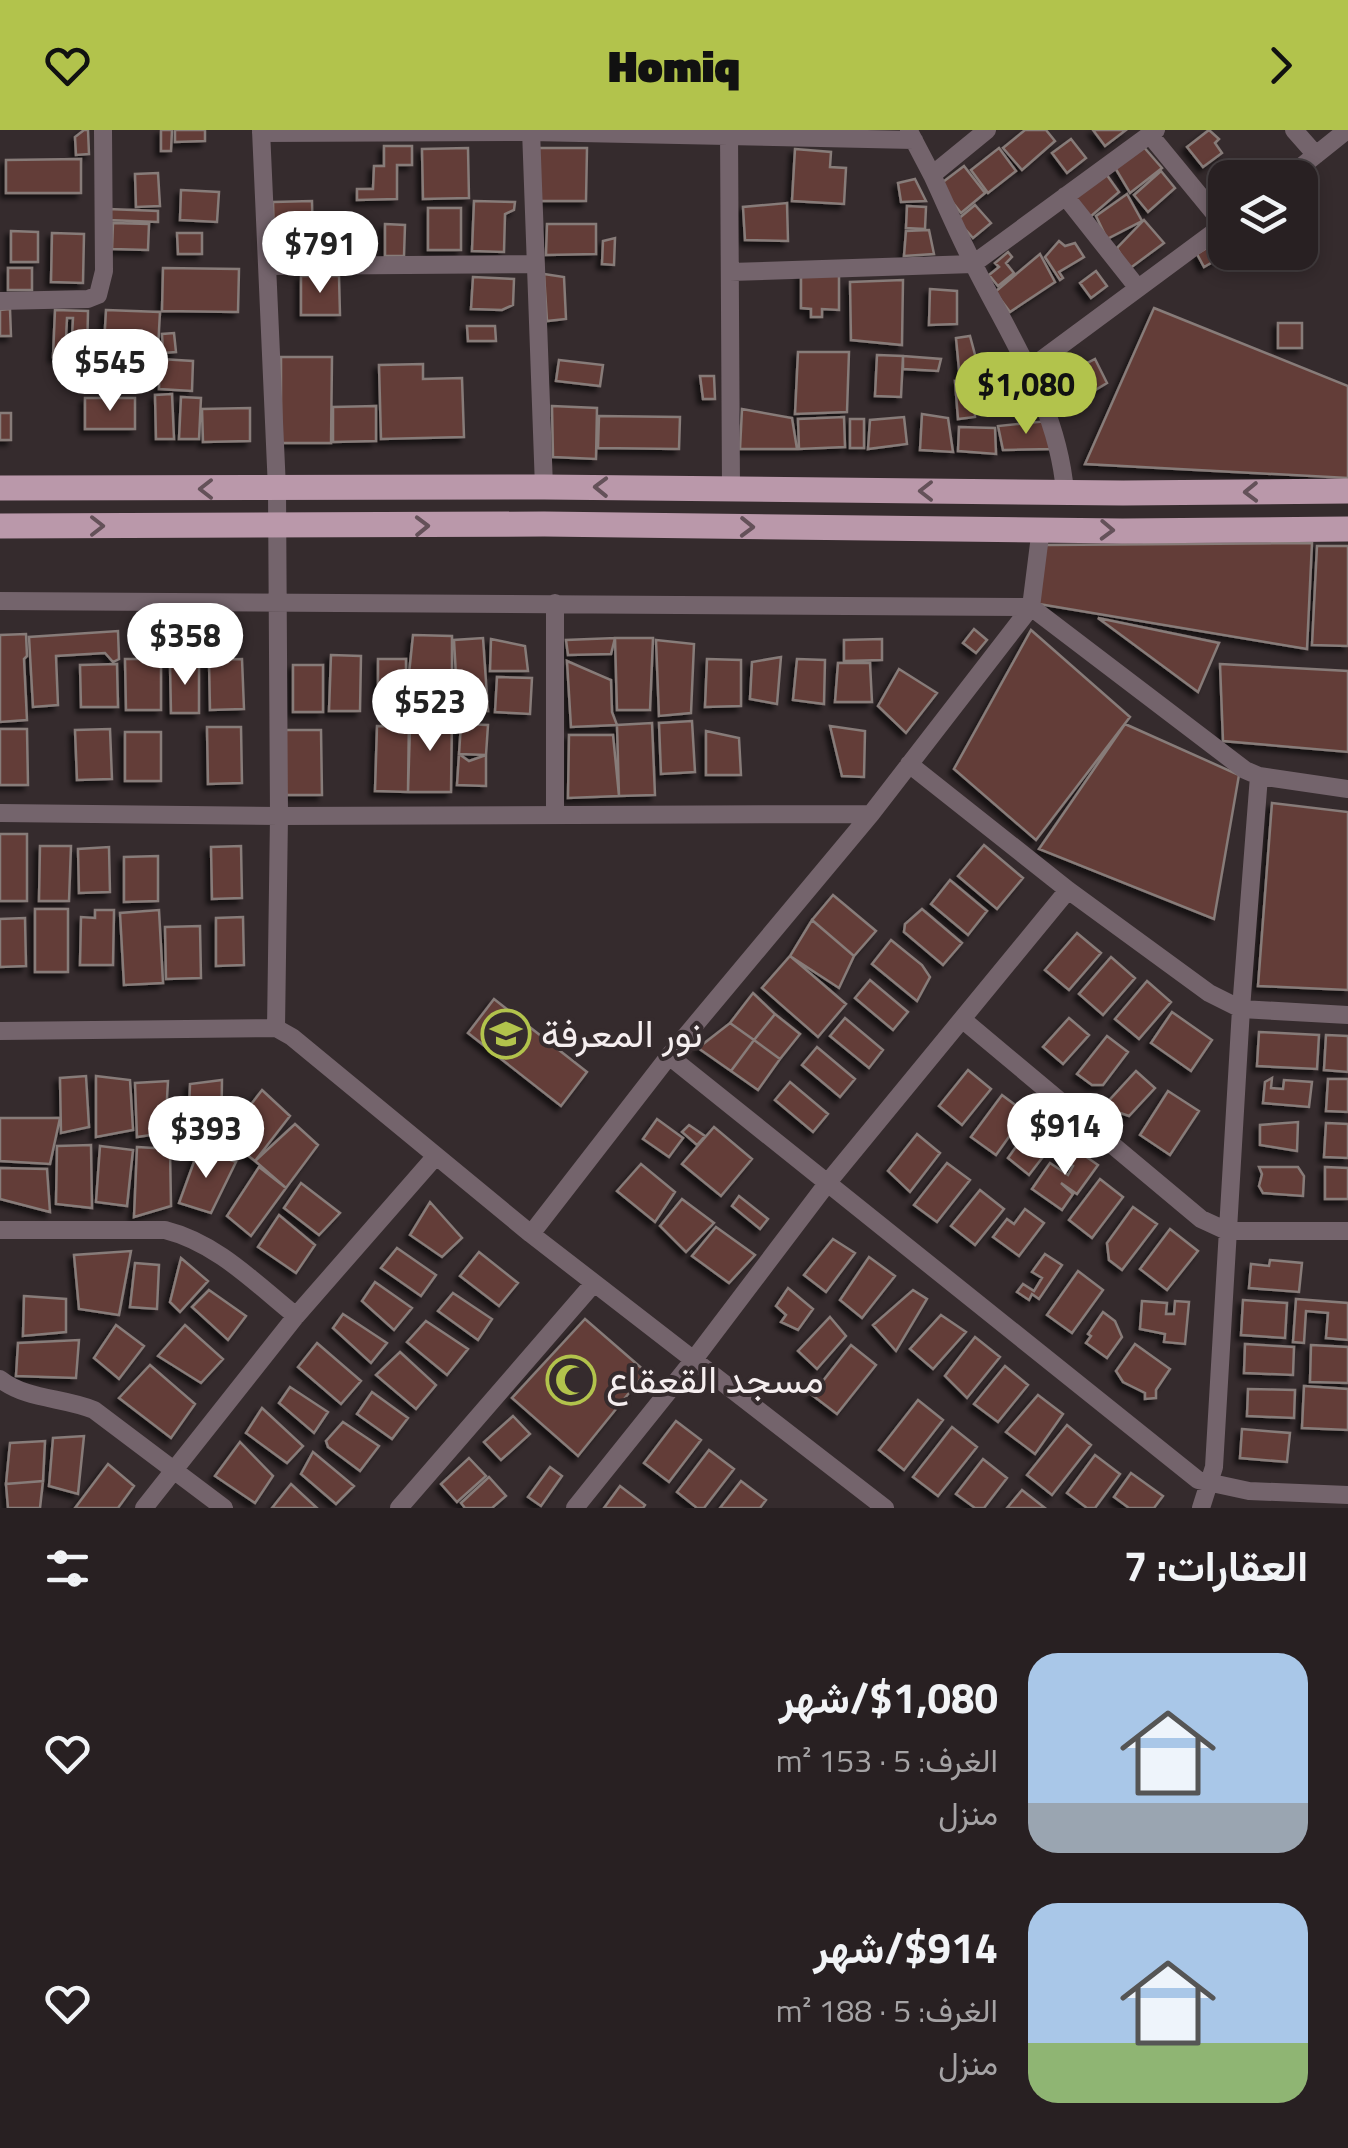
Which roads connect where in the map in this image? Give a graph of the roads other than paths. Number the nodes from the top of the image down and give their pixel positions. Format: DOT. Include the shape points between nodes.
graph roads {
  1 [pos="103,130"];
  2 [pos="987,130"];
  3 [pos="1294,130"];
  4 [pos="1347,130"];
  5 [pos="531,131"];
  6 [pos="261,132"];
  7 [pos="729,133"];
  8 [pos="1153,133"];
  9 [pos="912,135"];
  10 [pos="1316,155"];
  11 [pos="1310,160"];
  12 [pos="932,175"];
  13 [pos="1065,196"];
  14 [pos="1208,204"];
  15 [pos="1208,236"];
  16 [pos="536,264"];
  17 [pos="974,264"];
  18 [pos="269,266"];
  19 [pos="730,272"];
  20 [pos="1137,286"];
  21 [pos="0,301"];
  22 [pos="1029,369"];
  23 [pos="544,486"];
  24 [pos="0,488"];
  25 [pos="277,489"];
  26 [pos="731,489"];
  27 [pos="1065,492"];
  28 [pos="1348,492"];
  29 [pos="0,526"];
  30 [pos="277,527"];
  31 [pos="1041,528"];
  32 [pos="1348,530"];
  33 [pos="0,601"];
  34 [pos="277,603"];
  35 [pos="555,603"];
  36 [pos="1032,608"];
  37 [pos="910,764"];
  38 [pos="1258,776"];
  39 [pos="1348,789"];
  40 [pos="0,813"];
  41 [pos="870,814"];
  42 [pos="555,815"];
  43 [pos="279,816"];
  44 [pos="1068,890"];
  45 [pos="1241,1009"];
  46 [pos="1348,1015"];
  47 [pos="962,1020"];
  48 [pos="276,1028"];
  49 [pos="0,1031"];
  50 [pos="669,1056"];
  51 [pos="435,1157"];
  52 [pos="830,1181"];
  53 [pos="0,1230"];
  54 [pos="1226,1230"];
  55 [pos="1348,1231"];
  56 [pos="530,1234"];
  57 [pos="594,1283"];
  58 [pos="296,1316"];
  59 [pos="692,1362"];
  60 [pos="0,1379"];
  61 [pos="174,1469"];
  62 [pos="1211,1484"];
  63 [pos="1348,1495"];
  64 [pos="144,1508"];
  65 [pos="224,1508"];
  66 [pos="399,1508"];
  67 [pos="575,1508"];
  68 [pos="885,1508"];
  69 [pos="1201,1508"];
  1 -- 21 [label="street" via="104,271 98,295"];
  2 -- 12 [label="street"];
  3 -- 10 [label="street"];
  4 -- 10 [label="street"];
  5 -- 6 [label="street"];
  5 -- 7 [label="street"];
  5 -- 16 [label="street"];
  6 -- 18 [label="street"];
  7 -- 9 [label="street"];
  7 -- 19 [label="street"];
  8 -- 13 [label="street"];
  8 -- 14 [label="street"];
  9 -- 12 [label="street"];
  10 -- 11 [label="street"];
  12 -- 17 [label="street"];
  13 -- 17 [label="street"];
  13 -- 20 [label="street"];
  15 -- 20 [label="street"];
  16 -- 18 [label="street"];
  16 -- 23 [label="street"];
  17 -- 19 [label="street"];
  17 -- 22 [label="street"];
  18 -- 25 [label="street"];
  19 -- 26 [label="street"];
  20 -- 22 [label="street"];
  22 -- 27 [label="street" via="1055,427"];
  23 -- 25 [label="main road"];
  26 -- 23 [label="main road, one-way"];
  25 -- 24 [label="main road, one-way"];
  25 -- 30 [label="street"];
  27 -- 26 [label="main road, one-way"];
  28 -- 27 [label="main road, one-way"];
  29 -- 30 [label="main road, one-way"];
  30 -- 31 [label="main road, one-way"];
  30 -- 34 [label="street"];
  31 -- 32 [label="main road, one-way"];
  31 -- 36 [label="street"];
  33 -- 34 [label="street"];
  34 -- 35 [label="street"];
  34 -- 43 [label="street"];
  35 -- 36 [label="street"];
  35 -- 42 [label="street"];
  36 -- 37 [label="street"];
  36 -- 38 [label="street"];
  37 -- 41 [label="street"];
  37 -- 44 [label="street"];
  38 -- 39 [label="street"];
  38 -- 45 [label="street"];
  40 -- 43 [label="street"];
  41 -- 42 [label="street"];
  41 -- 50 [label="street"];
  42 -- 43 [label="street"];
  43 -- 48 [label="street"];
  44 -- 45 [label="street" via="1198,986"];
  44 -- 47 [label="street"];
  45 -- 46 [label="street"];
  45 -- 54 [label="street"];
  47 -- 52 [label="street"];
  47 -- 54 [label="street" via="1201,1219"];
  48 -- 49 [label="street"];
  48 -- 51 [label="street"];
  50 -- 52 [label="street"];
  50 -- 56 [label="street"];
  51 -- 56 [label="street"];
  51 -- 58 [label="street"];
  52 -- 59 [label="street"];
  52 -- 62 [label="street" via="1184,1470"];
  53 -- 58 [label="street" via="186,1235"];
  54 -- 55 [label="street"];
  54 -- 62 [label="street"];
  56 -- 57 [label="street"];
  57 -- 59 [label="street"];
  57 -- 66 [label="street"];
  58 -- 61 [label="street"];
  59 -- 67 [label="street"];
  59 -- 68 [label="street"];
  60 -- 61 [label="street" via="13,1390 94,1410"];
  61 -- 64 [label="street"];
  61 -- 65 [label="street"];
  62 -- 63 [label="street"];
  62 -- 69 [label="street"];
}
